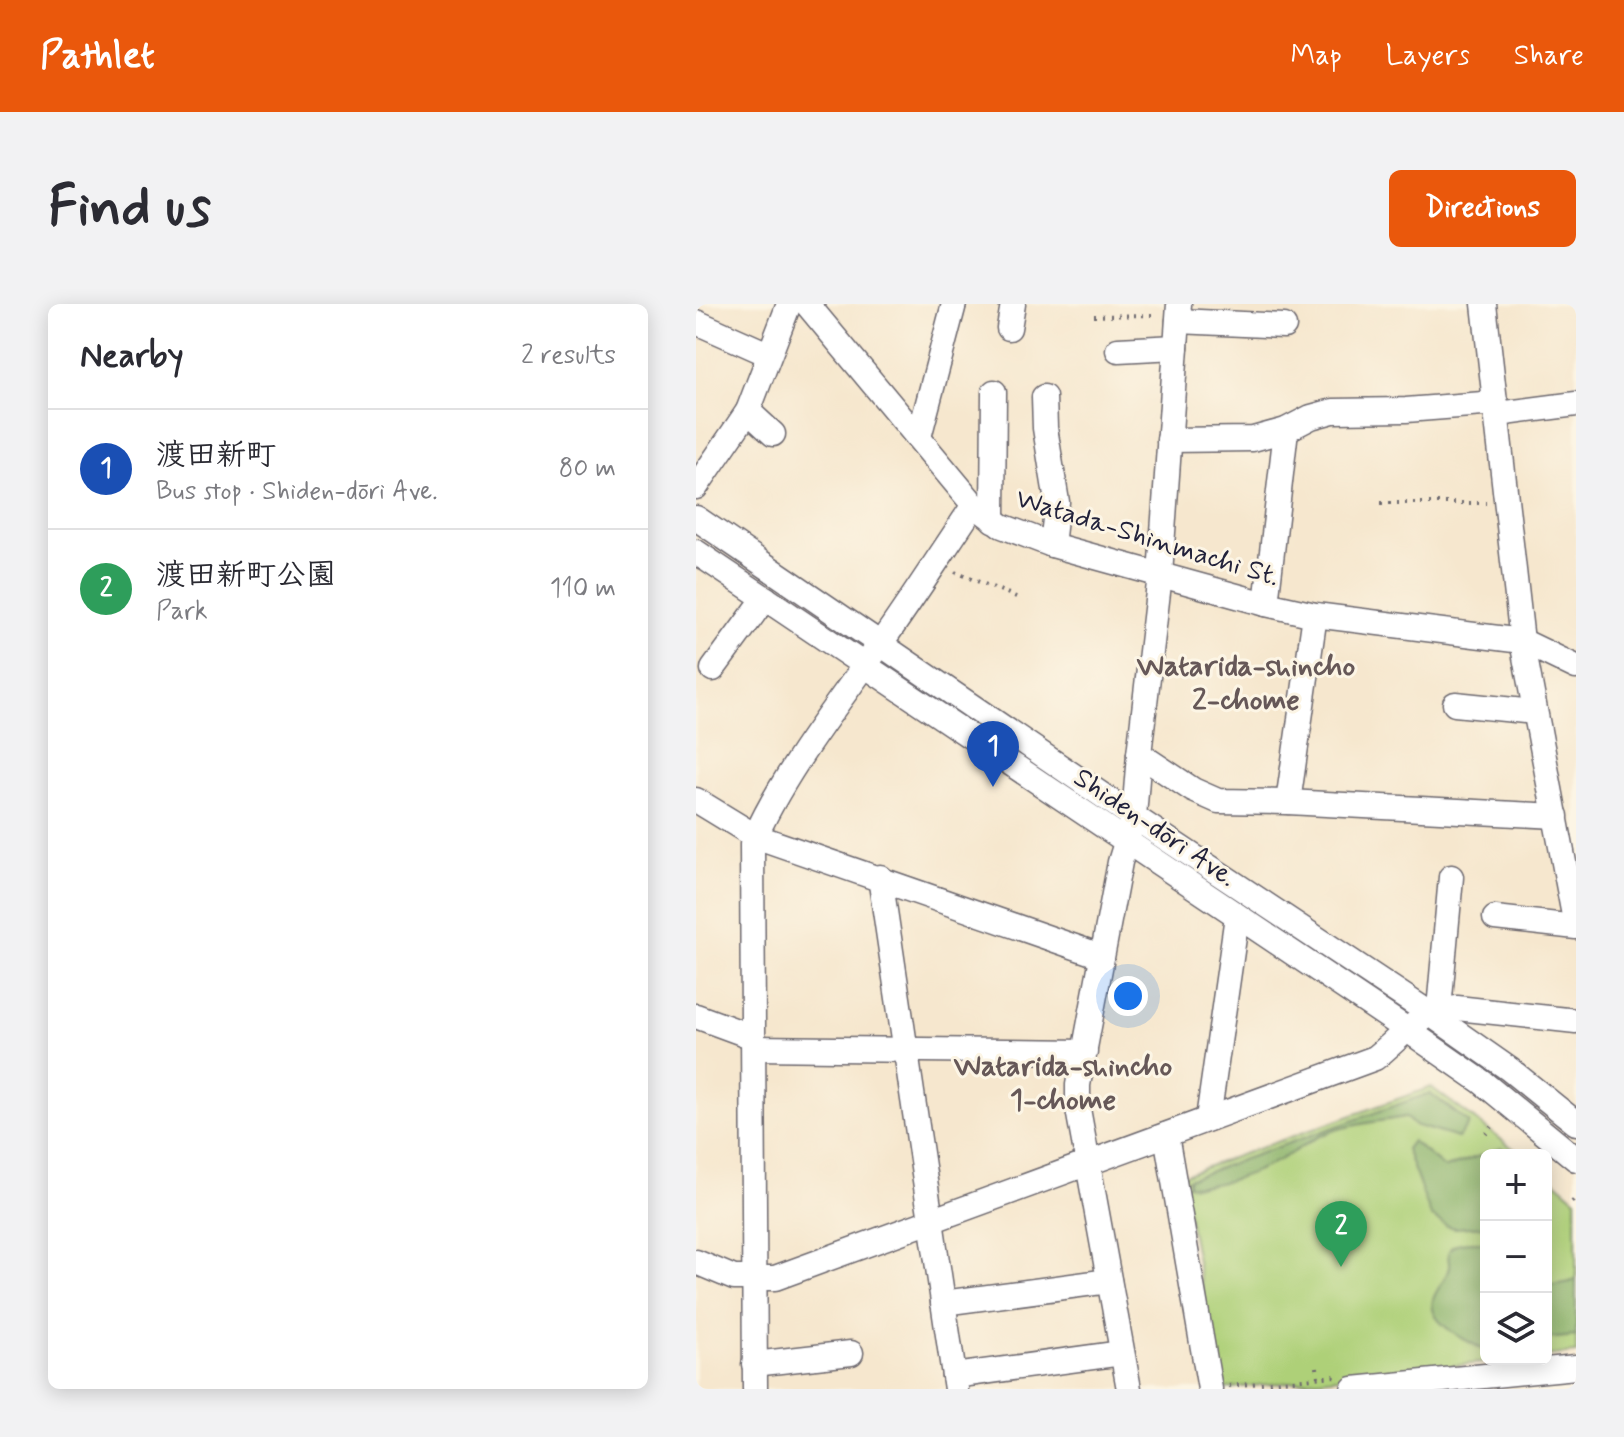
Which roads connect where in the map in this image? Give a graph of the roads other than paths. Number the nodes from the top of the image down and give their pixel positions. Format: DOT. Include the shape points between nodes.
graph roads {
  1 [pos="789,304"];
  2 [pos="807,304"];
  3 [pos="954,304"];
  4 [pos="1484,304"];
  5 [pos="1179,313"];
  6 [pos="696,322"];
  7 [pos="1284,326"];
  8 [pos="1176,347"];
  9 [pos="1118,350"];
  10 [pos="768,354"];
  11 [pos="994,392"];
  12 [pos="1044,397"];
  13 [pos="1576,404"];
  14 [pos="1497,408"];
  15 [pos="748,411"];
  16 [pos="1286,430"];
  17 [pos="773,434"];
  18 [pos="919,437"];
  19 [pos="1169,440"];
  20 [pos="696,487"];
  21 [pos="984,513"];
  22 [pos="696,518"];
  23 [pos="1052,545"];
  24 [pos="696,552"];
  25 [pos="1160,575"];
  26 [pos="765,598"];
  27 [pos="1266,604"];
  28 [pos="1315,615"];
  29 [pos="1522,641"];
  30 [pos="880,644"];
  31 [pos="863,665"];
  32 [pos="1576,667"];
  33 [pos="713,669"];
  34 [pos="1455,704"];
  35 [pos="1535,712"];
  36 [pos="1139,754"];
  37 [pos="696,800"];
  38 [pos="1288,802"];
  39 [pos="1556,816"];
  40 [pos="1134,817"];
  41 [pos="755,836"];
  42 [pos="1125,841"];
  43 [pos="880,877"];
  44 [pos="1451,877"];
  45 [pos="1237,916"];
  46 [pos="1495,918"];
  47 [pos="1576,927"];
  48 [pos="1101,956"];
  49 [pos="1434,1011"];
  50 [pos="1576,1021"];
  51 [pos="698,1023"];
  52 [pos="1406,1029"];
  53 [pos="753,1042"];
  54 [pos="905,1050"];
  55 [pos="1085,1052"];
  56 [pos="1208,1119"];
  57 [pos="1576,1123"];
  58 [pos="1166,1135"];
  59 [pos="1576,1159"];
  60 [pos="1088,1164"];
  61 [pos="931,1220"];
  62 [pos="696,1262"];
  63 [pos="754,1279"];
  64 [pos="1109,1281"];
  65 [pos="943,1303"];
  66 [pos="851,1353"];
  67 [pos="1122,1353"];
  68 [pos="754,1364"];
  69 [pos="1576,1367"];
  70 [pos="955,1382"];
  71 [pos="1463,1384"];
  72 [pos="755,1389"];
  73 [pos="1129,1389"];
  74 [pos="1210,1389"];
  75 [pos="1353,1389"];
  1 -- 10 [label="street"];
  2 -- 18 [label="street, Watada-Shinmachi St."];
  3 -- 18 [label="street"];
  4 -- 14 [label="street"];
  5 -- 7 [label="street"];
  5 -- 8 [label="street"];
  6 -- 10 [label="street"];
  8 -- 9 [label="street"];
  8 -- 19 [label="street"];
  10 -- 15 [label="street"];
  11 -- 21 [label="street"];
  12 -- 23 [label="street" via="1055,436"];
  13 -- 14 [label="street"];
  14 -- 16 [label="street" via="1333,411"];
  14 -- 29 [label="street"];
  15 -- 17 [label="street"];
  15 -- 20 [label="street"];
  16 -- 19 [label="street" via="1253,439"];
  16 -- 27 [label="street"];
  18 -- 21 [label="street, Watada-Shinmachi St."];
  19 -- 25 [label="street"];
  21 -- 23 [label="street, Watada-Shinmachi St."];
  21 -- 30 [label="street" via="935,564"];
  22 -- 30 [label="street, Shiden-dōri Ave."];
  23 -- 25 [label="street, Watada-Shinmachi St."];
  24 -- 26 [label="street, Shiden-dōri Ave."];
  25 -- 27 [label="street, Watada-Shinmachi St."];
  25 -- 36 [label="street"];
  26 -- 31 [label="street, Shiden-dōri Ave."];
  26 -- 33 [label="street"];
  27 -- 28 [label="street, Watada-Shinmachi St."];
  28 -- 29 [label="street, Watada-Shinmachi St."];
  28 -- 38 [label="street"];
  29 -- 32 [label="street, Watada-Shinmachi St."];
  29 -- 35 [label="street"];
  30 -- 31 [label="street"];
  30 -- 40 [label="street, Shiden-dōri Ave."];
  31 -- 41 [label="street"];
  31 -- 42 [label="street, Shiden-dōri Ave."];
  34 -- 35 [label="street"];
  35 -- 39 [label="street"];
  36 -- 38 [label="street" via="1218,801"];
  36 -- 40 [label="street"];
  37 -- 41 [label="street"];
  38 -- 39 [label="street"];
  39 -- 47 [label="street"];
  40 -- 42 [label="street"];
  40 -- 49 [label="street, Shiden-dōri Ave."];
  41 -- 43 [label="street"];
  41 -- 53 [label="street"];
  42 -- 45 [label="street, Shiden-dōri Ave."];
  42 -- 48 [label="street"];
  43 -- 48 [label="street"];
  43 -- 54 [label="street"];
  44 -- 49 [label="street"];
  45 -- 52 [label="street, Shiden-dōri Ave."];
  45 -- 56 [label="street"];
  46 -- 47 [label="street"];
  48 -- 55 [label="street"];
  49 -- 50 [label="street" via="1457,1008"];
  49 -- 52 [label="street"];
  49 -- 57 [label="street, Shiden-dōri Ave."];
  51 -- 53 [label="street"];
  52 -- 56 [label="street" via="1375,1058"];
  52 -- 59 [label="street, Shiden-dōri Ave." via="1482,1082"];
  53 -- 54 [label="street"];
  53 -- 63 [label="street"];
  54 -- 55 [label="street"];
  54 -- 61 [label="street"];
  55 -- 60 [label="street" via="1078,1109"];
  56 -- 58 [label="street"];
  58 -- 60 [label="street"];
  58 -- 74 [label="street"];
  60 -- 61 [label="street"];
  60 -- 64 [label="street"];
  61 -- 63 [label="street" via="775,1278"];
  61 -- 65 [label="street"];
  62 -- 63 [label="street" via="734,1278"];
  63 -- 68 [label="street"];
  64 -- 65 [label="street"];
  64 -- 67 [label="street"];
  65 -- 70 [label="street"];
  66 -- 68 [label="street"];
  67 -- 70 [label="street"];
  67 -- 73 [label="street"];
  68 -- 72 [label="street"];
  69 -- 71 [label="street"];
  71 -- 75 [label="street"];
}
